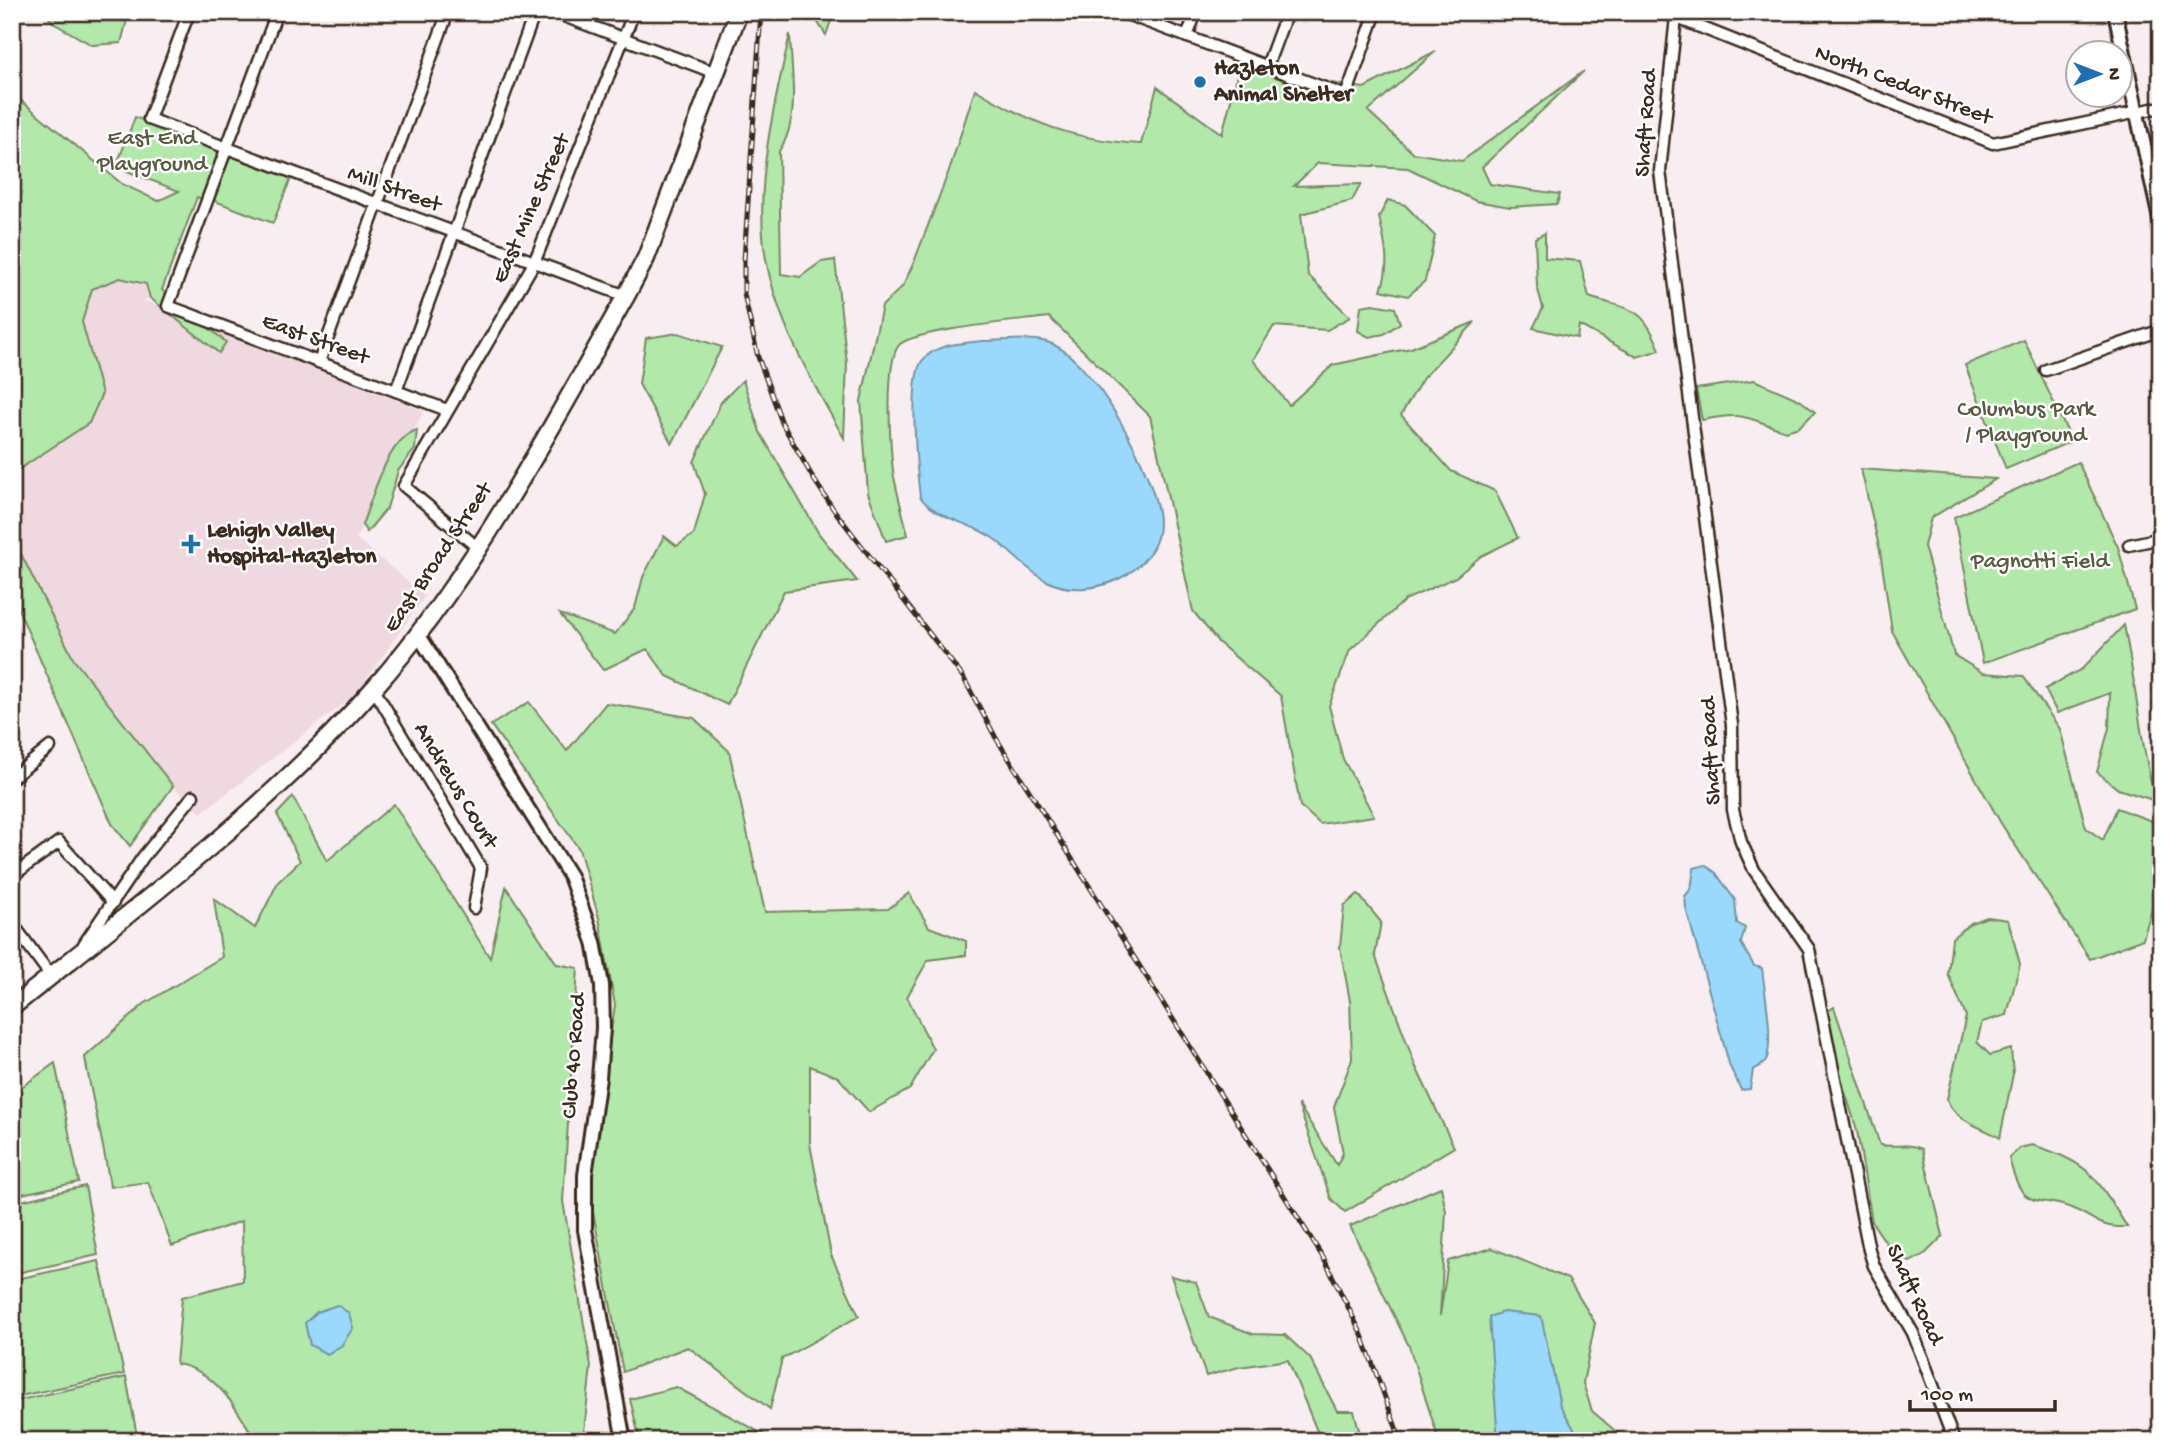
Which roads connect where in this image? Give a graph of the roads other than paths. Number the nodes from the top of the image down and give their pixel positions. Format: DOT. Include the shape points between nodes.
graph roads {
  1 [pos="189,12"];
  2 [pos="277,12"];
  3 [pos="448,12"];
  4 [pos="535,12"];
  5 [pos="553,12"];
  6 [pos="634,12"];
  7 [pos="738,12"];
  8 [pos="1121,12"];
  9 [pos="1196,12"];
  10 [pos="1287,12"];
  11 [pos="1376,12"];
  12 [pos="1662,12"];
  13 [pos="2116,12"];
  14 [pos="1676,17"];
  15 [pos="1187,37"];
  16 [pos="625,39"];
  17 [pos="1267,66"];
  18 [pos="716,73"];
  19 [pos="2161,107"];
  20 [pos="2137,113"];
  21 [pos="227,148"];
  22 [pos="377,204"];
  23 [pos="2161,224"];
  24 [pos="454,233"];
  25 [pos="534,263"];
  26 [pos="626,296"];
  27 [pos="2161,330"];
  28 [pos="319,362"];
  29 [pos="2046,370"];
  30 [pos="396,391"];
  31 [pos="447,410"];
  32 [pos="2161,538"];
  33 [pos="2129,545"];
  34 [pos="478,548"];
  35 [pos="418,635"];
  36 [pos="374,689"];
  37 [pos="50,747"];
  38 [pos="12,778"];
  39 [pos="193,796"];
  40 [pos="12,876"];
  41 [pos="113,903"];
  42 [pos="474,908"];
  43 [pos="12,923"];
  44 [pos="73,959"];
  45 [pos="51,976"];
  46 [pos="12,1007"];
  47 [pos="624,1441"];
  48 [pos="1954,1441"];
  1 -- 21 [label="street, Mill Street" via="149,120"];
  2 -- 21 [label="street"];
  3 -- 22 [label="street"];
  4 -- 24 [label="street"];
  5 -- 16 [label="street"];
  6 -- 16 [label="street, East Mine Street"];
  7 -- 18 [label="highway, East Broad Street"];
  8 -- 15 [label="street"];
  9 -- 15 [label="street"];
  10 -- 17 [label="street"];
  11 -- 17 [label="street" via="1346,96"];
  12 -- 14 [label="street, North Cedar Street"];
  13 -- 20 [label="street"];
  14 -- 20 [label="street, North Cedar Street" via="1993,143"];
  14 -- 48 [label="street, Shaft Road" via="1660,171 1732,725 1733,810 1754,870 1809,949 1869,1250 1913,1332"];
  15 -- 17 [label="street"];
  16 -- 18 [label="street"];
  16 -- 25 [label="street, East Mine Street"];
  18 -- 26 [label="highway, East Broad Street" via="646,258"];
  19 -- 20 [label="street, North Cedar Street"];
  20 -- 23 [label="street"];
  21 -- 22 [label="street, Mill Street"];
  21 -- 28 [label="street, East Street" via="169,306"];
  22 -- 24 [label="street, Mill Street"];
  22 -- 28 [label="street"];
  24 -- 25 [label="street, Mill Street"];
  24 -- 30 [label="street"];
  25 -- 26 [label="street, Mill Street"];
  25 -- 31 [label="street, East Mine Street"];
  26 -- 34 [label="highway, East Broad Street"];
  27 -- 29 [label="street"];
  28 -- 30 [label="street, East Street"];
  30 -- 31 [label="street, East Street"];
  31 -- 34 [label="street, East Mine Street" via="404,486"];
  32 -- 33 [label="street"];
  34 -- 35 [label="highway, East Broad Street"];
  35 -- 36 [label="highway, East Broad Street"];
  35 -- 47 [label="street, Club 40 Road" via="570,876 594,942 603,1028 585,1175 585,1230"];
  36 -- 42 [label="street, Andrews Court" via="481,868"];
  36 -- 44 [label="highway, East Broad Street" via="245,818"];
  37 -- 38 [label="street"];
  39 -- 41 [label="street" via="143,857"];
  40 -- 41 [label="street" via="59,842"];
  41 -- 44 [label="street"];
  43 -- 45 [label="street"];
  44 -- 45 [label="highway, East Broad Street"];
  45 -- 46 [label="highway, East Broad Street"];
}
